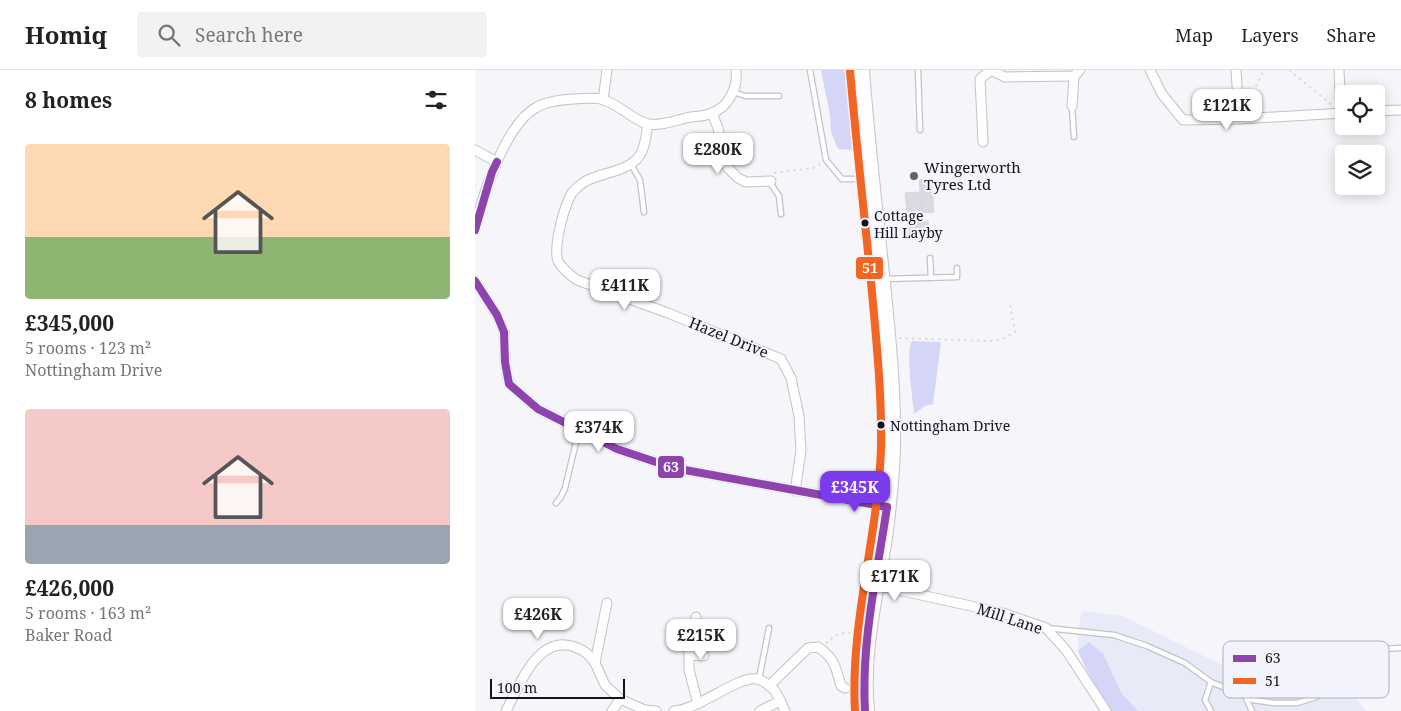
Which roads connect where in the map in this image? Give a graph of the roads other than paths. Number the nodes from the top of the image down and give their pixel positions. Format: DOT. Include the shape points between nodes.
graph roads {
  1 [pos="607,70"];
  2 [pos="736,70"];
  3 [pos="810,70"];
  4 [pos="860,70"];
  5 [pos="918,70"];
  6 [pos="991,70"];
  7 [pos="1150,70"];
  8 [pos="1236,70"];
  9 [pos="1339,70"];
  10 [pos="1077,73"];
  11 [pos="1340,85"];
  12 [pos="734,92"];
  13 [pos="779,96"];
  14 [pos="603,100"];
  15 [pos="1072,106"];
  16 [pos="1401,110"];
  17 [pos="1385,111"];
  18 [pos="712,113"];
  19 [pos="1335,114"];
  20 [pos="1239,120"];
  21 [pos="648,124"];
  22 [pos="920,130"];
  23 [pos="1073,138"];
  24 [pos="983,142"];
  25 [pos="475,150"];
  26 [pos="497,162"];
  27 [pos="631,164"];
  28 [pos="870,179"];
  29 [pos="770,181"];
  30 [pos="644,212"];
  31 [pos="781,214"];
  32 [pos="475,225"];
  33 [pos="929,258"];
  34 [pos="957,268"];
  35 [pos="931,278"];
  36 [pos="880,279"];
  37 [pos="475,283"];
  38 [pos="579,430"];
  39 [pos="795,491"];
  40 [pos="556,502"];
  41 [pos="887,507"];
  42 [pos="875,585"];
  43 [pos="607,603"];
  44 [pos="696,617"];
  45 [pos="769,628"];
  46 [pos="1046,628"];
  47 [pos="689,655"];
  48 [pos="704,656"];
  49 [pos="595,664"];
  50 [pos="759,679"];
  51 [pos="1211,682"];
  52 [pos="769,686"];
  53 [pos="1223,687"];
  54 [pos="845,688"];
  55 [pos="1246,698"];
  56 [pos="1249,698"];
  57 [pos="1316,698"];
  58 [pos="620,699"];
  59 [pos="780,701"];
  60 [pos="698,704"];
  61 [pos="506,711"];
  62 [pos="612,711"];
  63 [pos="656,711"];
  64 [pos="673,711"];
  65 [pos="679,711"];
  66 [pos="760,711"];
  67 [pos="785,711"];
  68 [pos="865,711"];
  69 [pos="1106,711"];
  70 [pos="1211,711"];
  71 [pos="1252,711"];
  1 -- 14 [label="street"];
  2 -- 12 [label="street"];
  3 -- 28 [label="lane" via="826,160 842,179"];
  4 -- 28 [label="highway"];
  5 -- 22 [label="lane"];
  6 -- 10 [label="street" via="1005,77"];
  6 -- 24 [label="street" via="980,79"];
  7 -- 20 [label="street" via="1162,94 1183,120"];
  8 -- 20 [label="street"];
  9 -- 11 [label="street"];
  10 -- 15 [label="street"];
  12 -- 13 [label="lane" via="745,96"];
  12 -- 18 [label="street"];
  14 -- 21 [label="street"];
  14 -- 26 [label="street" via="567,100 537,107 516,127"];
  15 -- 23 [label="lane"];
  16 -- 17 [label="street"];
  18 -- 21 [label="street" via="663,124"];
  18 -- 29 [label="street" via="723,160 728,168 746,182"];
  19 -- 20 [label="street"];
  21 -- 27 [label="street" via="643,147"];
  25 -- 26 [label="street"];
  26 -- 32 [label="street"];
  27 -- 30 [label="lane" via="640,180"];
  27 -- 39 [label="street, Hazel Drive" via="585,181 573,192 565,209 557,245 558,260 565,271 577,280 668,312 781,359 791,378 799,416 801,450"];
  28 -- 36 [label="highway"];
  29 -- 31 [label="lane" via="779,196"];
  33 -- 35 [label="lane"];
  34 -- 35 [label="lane" via="957,277"];
  35 -- 36 [label="lane"];
  36 -- 41 [label="highway" via="890,379 891,448"];
  37 -- 38 [label="street" via="497,315 504,332 509,384 538,409"];
  38 -- 39 [label="street" via="617,449 674,468"];
  38 -- 40 [label="lane" via="565,488"];
  39 -- 41 [label="street"];
  41 -- 42 [label="highway"];
  42 -- 46 [label="street, Mill Lane" via="1003,613"];
  42 -- 68 [label="highway" via="865,664"];
  43 -- 49 [label="street"];
  44 -- 47 [label="street"];
  45 -- 50 [label="lane"];
  46 -- 51 [label="lane" via="1114,635 1185,664"];
  46 -- 69 [label="street, Mill Lane" via="1066,650"];
  47 -- 48 [label="street"];
  47 -- 60 [label="street" via="689,670"];
  49 -- 58 [label="street" via="605,685"];
  49 -- 61 [label="street" via="588,652 568,644 549,647 535,659"];
  50 -- 52 [label="street"];
  50 -- 60 [label="street" via="747,680"];
  51 -- 53 [label="lane"];
  51 -- 70 [label="lane" via="1205,700"];
  52 -- 54 [label="street" via="808,648 818,646 830,655 841,686"];
  52 -- 59 [label="street"];
  55 -- 71 [label="lane"];
  56 -- 57 [label="lane" via="1297,704"];
  58 -- 62 [label="street"];
  58 -- 63 [label="street" via="645,710"];
  59 -- 66 [label="street"];
  59 -- 67 [label="street"];
  60 -- 65 [label="street"];
  64 -- 65 [label="street"];
}
